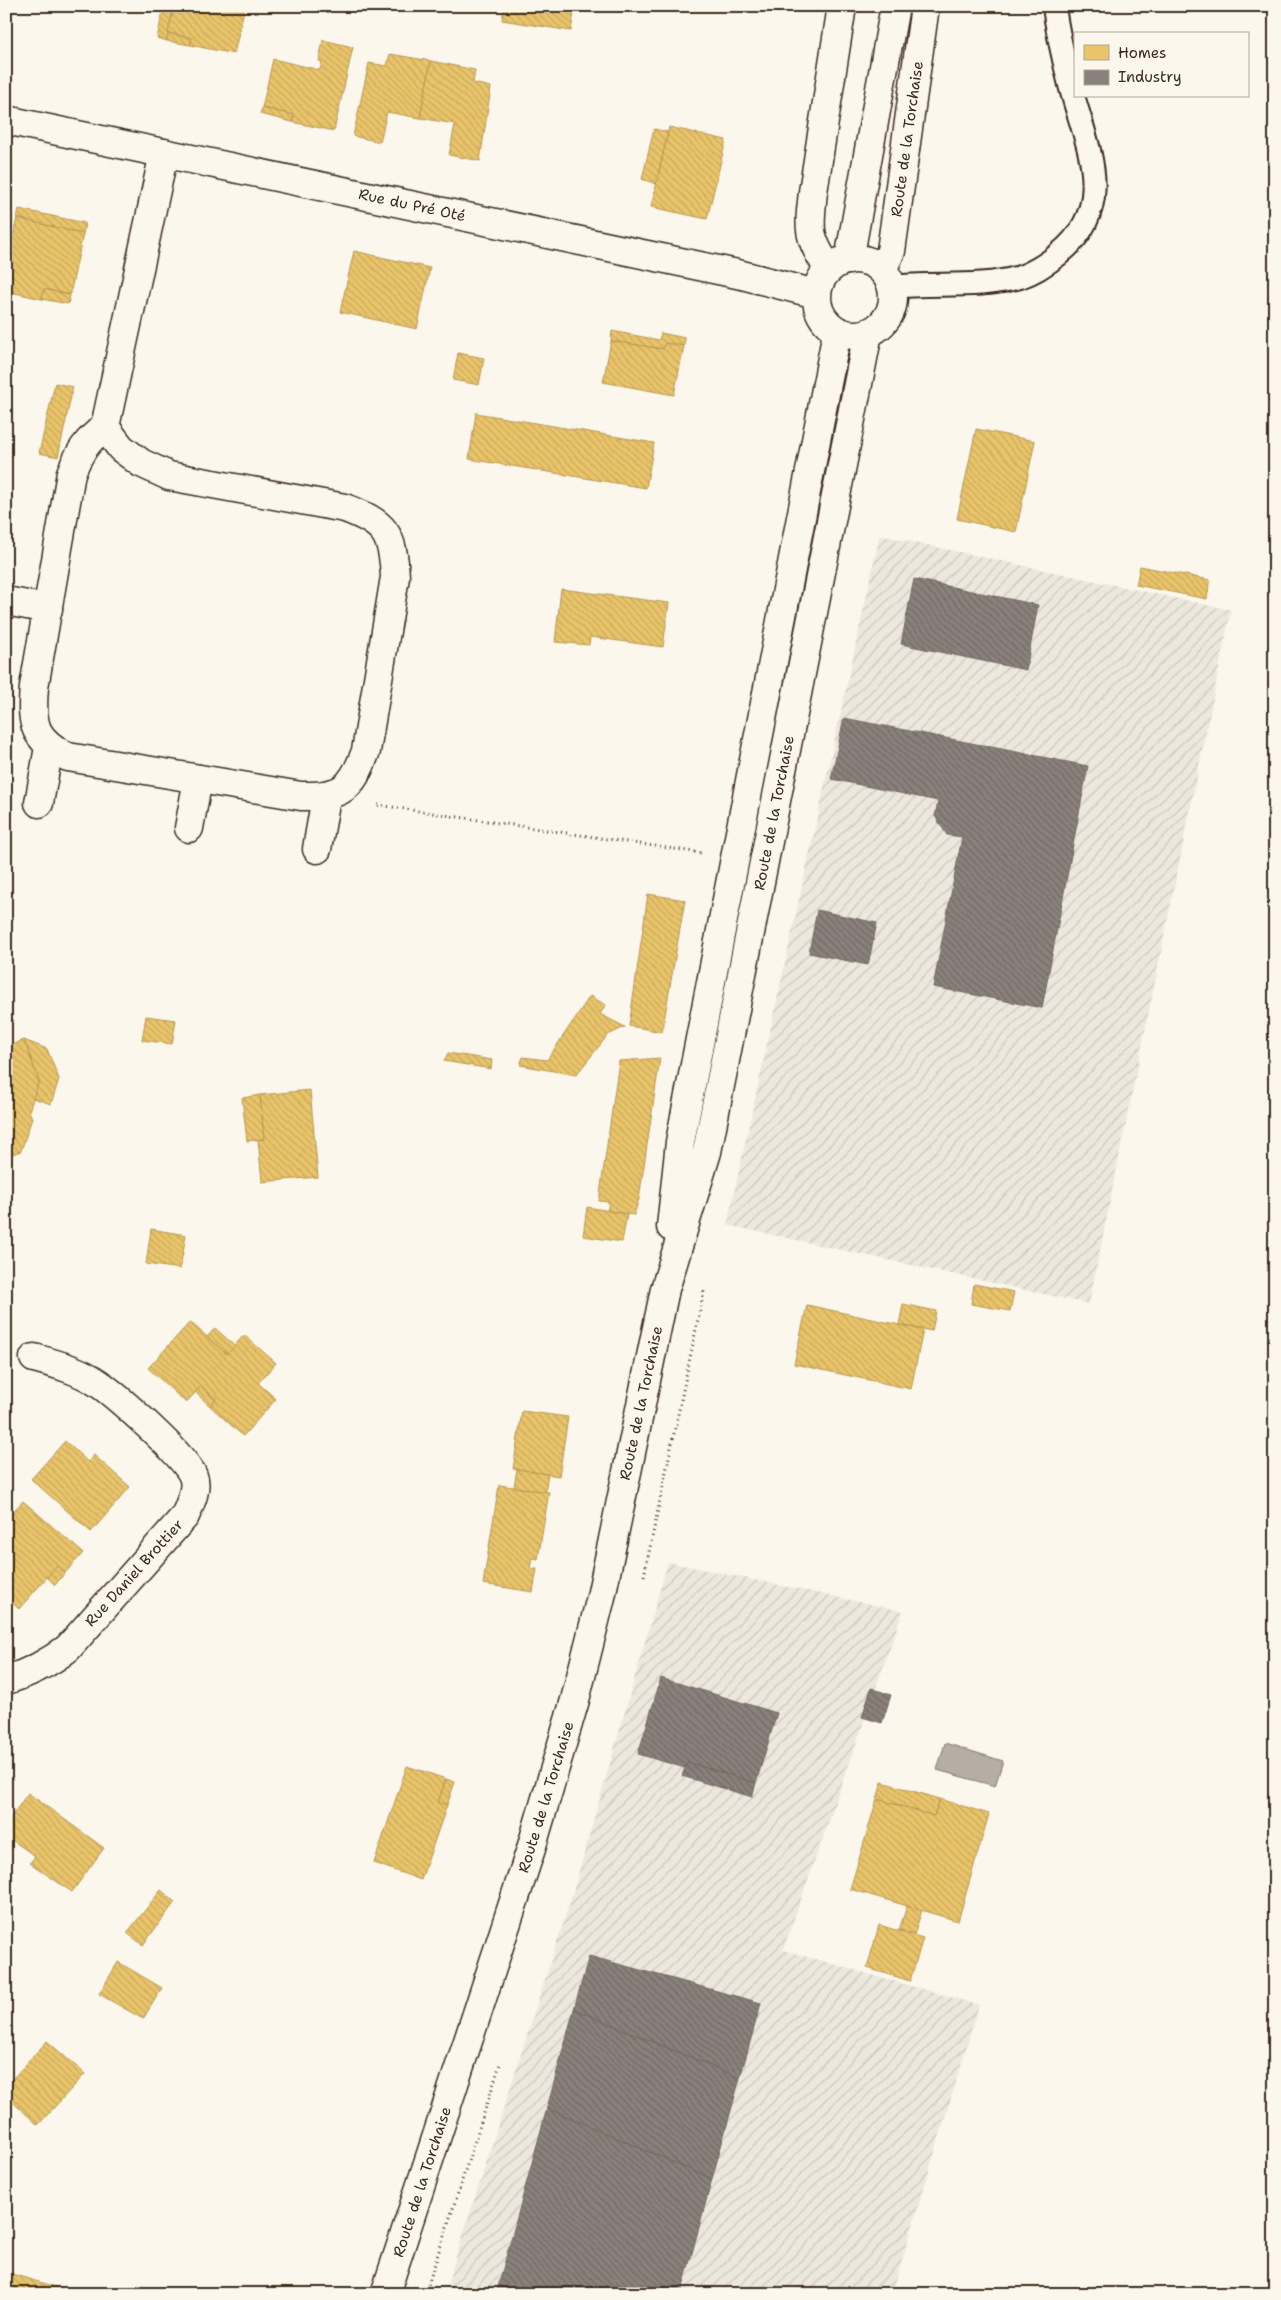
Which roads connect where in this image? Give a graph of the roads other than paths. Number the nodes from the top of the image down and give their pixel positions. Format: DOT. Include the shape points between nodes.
graph roads {
  1 [pos="842,6"];
  2 [pos="895,6"];
  3 [pos="925,6"];
  4 [pos="1054,6"];
  5 [pos="1074,97"];
  6 [pos="1074,98"];
  7 [pos="6,120"];
  8 [pos="164,153"];
  9 [pos="839,264"];
  10 [pos="887,279"];
  11 [pos="816,294"];
  12 [pos="837,332"];
  13 [pos="868,334"];
  14 [pos="105,427"];
  15 [pos="6,601"];
  16 [pos="48,608"];
  17 [pos="49,747"];
  18 [pos="198,779"];
  19 [pos="326,797"];
  20 [pos="39,803"];
  21 [pos="190,828"];
  22 [pos="317,849"];
  23 [pos="665,1288"];
  24 [pos="34,1358"];
  25 [pos="6,1680"];
  26 [pos="385,2294"];
  1 -- 9 [label="main road" via="811,219 811,239"];
  2 -- 9 [label="main road"];
  3 -- 10 [label="main road, Route de la Torchaise"];
  4 -- 5 [label="lane"];
  6 -- 10 [label="lane" via="1089,141 1094,170 1092,201 1083,226 1066,248 1045,265 1021,276 988,283 936,286"];
  7 -- 8 [label="main road, Rue du Pré Oté"];
  8 -- 11 [label="main road, Rue du Pré Oté"];
  8 -- 14 [label="main road"];
  9 -- 10 [label="main road" via="861,260 872,263"];
  9 -- 11 [label="main road" via="818,285"];
  10 -- 13 [label="main road, Route de la Torchaise" via="891,310 882,324"];
  11 -- 12 [label="main road" via="821,316"];
  12 -- 13 [label="main road"];
  12 -- 23 [label="main road, Route de la Torchaise" via="680,1142"];
  13 -- 23 [label="main road, Route de la Torchaise" via="707,1152"];
  14 -- 16 [label="main road" via="80,452 71,473"];
  14 -- 19 [label="main road" via="121,448 141,463 169,476 345,508 368,517 385,531 394,554 395,576 366,751 358,774 345,788"];
  15 -- 16 [label="main road"];
  16 -- 17 [label="main road" via="32,712 37,730"];
  17 -- 18 [label="main road" via="68,756"];
  17 -- 20 [label="main road"];
  18 -- 19 [label="main road"];
  18 -- 21 [label="main road"];
  19 -- 22 [label="main road"];
  23 -- 26 [label="main road, Route de la Torchaise" via="601,1596 575,1700 531,1849"];
  24 -- 25 [label="main road, Rue Daniel Brottier" via="69,1368 98,1383 183,1459 194,1477 193,1495 185,1516 68,1648 50,1662"];
}
